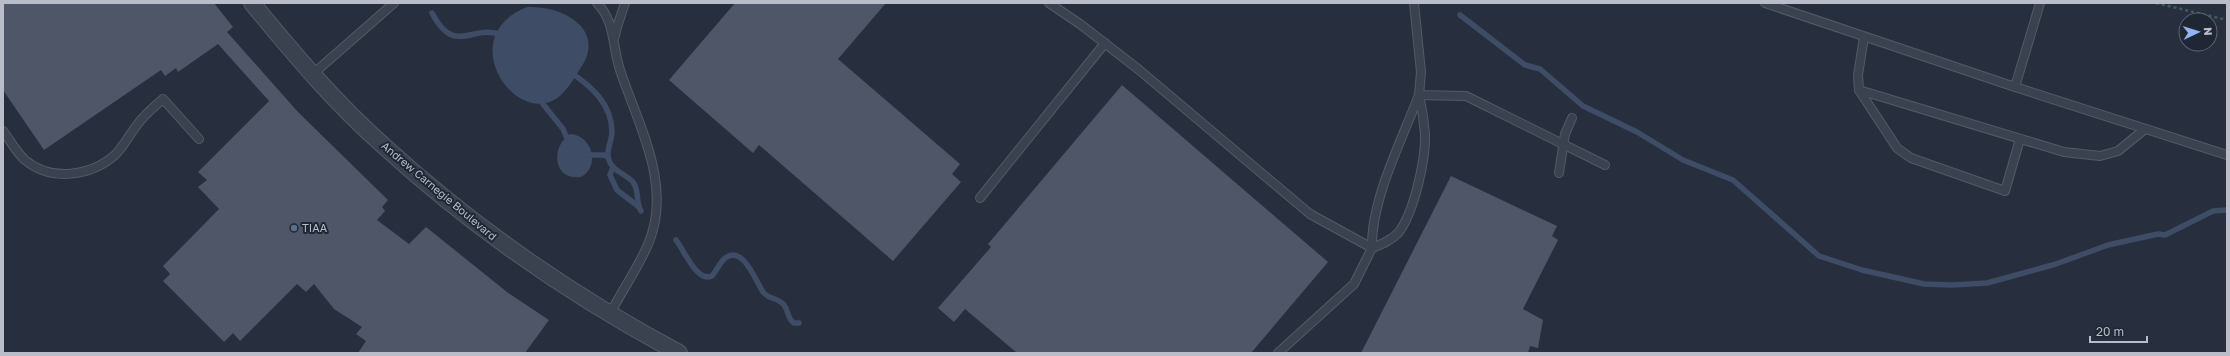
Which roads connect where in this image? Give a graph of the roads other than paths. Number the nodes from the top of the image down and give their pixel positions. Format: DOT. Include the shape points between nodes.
graph roads {
  1 [pos="252,3"];
  2 [pos="394,3"];
  3 [pos="597,3"];
  4 [pos="625,3"];
  5 [pos="1049,3"];
  6 [pos="1414,3"];
  7 [pos="1765,3"];
  8 [pos="2040,3"];
  9 [pos="1864,37"];
  10 [pos="1105,43"];
  11 [pos="615,47"];
  12 [pos="313,74"];
  13 [pos="2015,87"];
  14 [pos="1859,90"];
  15 [pos="1419,95"];
  16 [pos="1572,118"];
  17 [pos="2145,129"];
  18 [pos="3,131"];
  19 [pos="199,139"];
  20 [pos="2020,139"];
  21 [pos="1564,144"];
  22 [pos="2227,155"];
  23 [pos="1605,165"];
  24 [pos="1559,173"];
  25 [pos="980,198"];
  26 [pos="1372,248"];
  27 [pos="610,314"];
  28 [pos="679,353"];
  29 [pos="1278,353"];
  1 -- 12 [label="street, Andrew Carnegie Boulevard"];
  2 -- 12 [label="lane"];
  3 -- 11 [label="lane" via="608,16"];
  4 -- 11 [label="lane" via="617,27"];
  5 -- 10 [label="lane"];
  6 -- 15 [label="lane" via="1421,72"];
  7 -- 9 [label="lane"];
  8 -- 13 [label="lane"];
  9 -- 13 [label="lane"];
  9 -- 14 [label="lane" via="1858,75"];
  10 -- 25 [label="lane"];
  10 -- 26 [label="lane" via="1310,214"];
  11 -- 27 [label="lane" via="620,72 652,162 657,194 650,240"];
  12 -- 27 [label="street, Andrew Carnegie Boulevard" via="384,147 466,217 520,256"];
  13 -- 17 [label="lane"];
  14 -- 20 [label="lane"];
  14 -- 20 [label="lane" via="1897,148 1911,158 2005,191"];
  15 -- 21 [label="lane" via="1466,96"];
  15 -- 26 [label="lane" via="1376,210"];
  15 -- 26 [label="lane" via="1425,135 1412,202 1399,232 1385,243"];
  16 -- 21 [label="lane"];
  17 -- 20 [label="lane" via="2118,151 2100,156 2064,152"];
  17 -- 22 [label="lane"];
  18 -- 19 [label="lane" via="24,159 44,171 56,173 87,172 107,162 117,153 137,124 163,99"];
  21 -- 23 [label="lane"];
  21 -- 24 [label="lane"];
  26 -- 29 [label="lane" via="1354,284"];
  27 -- 28 [label="street, Andrew Carnegie Boulevard"];
}
